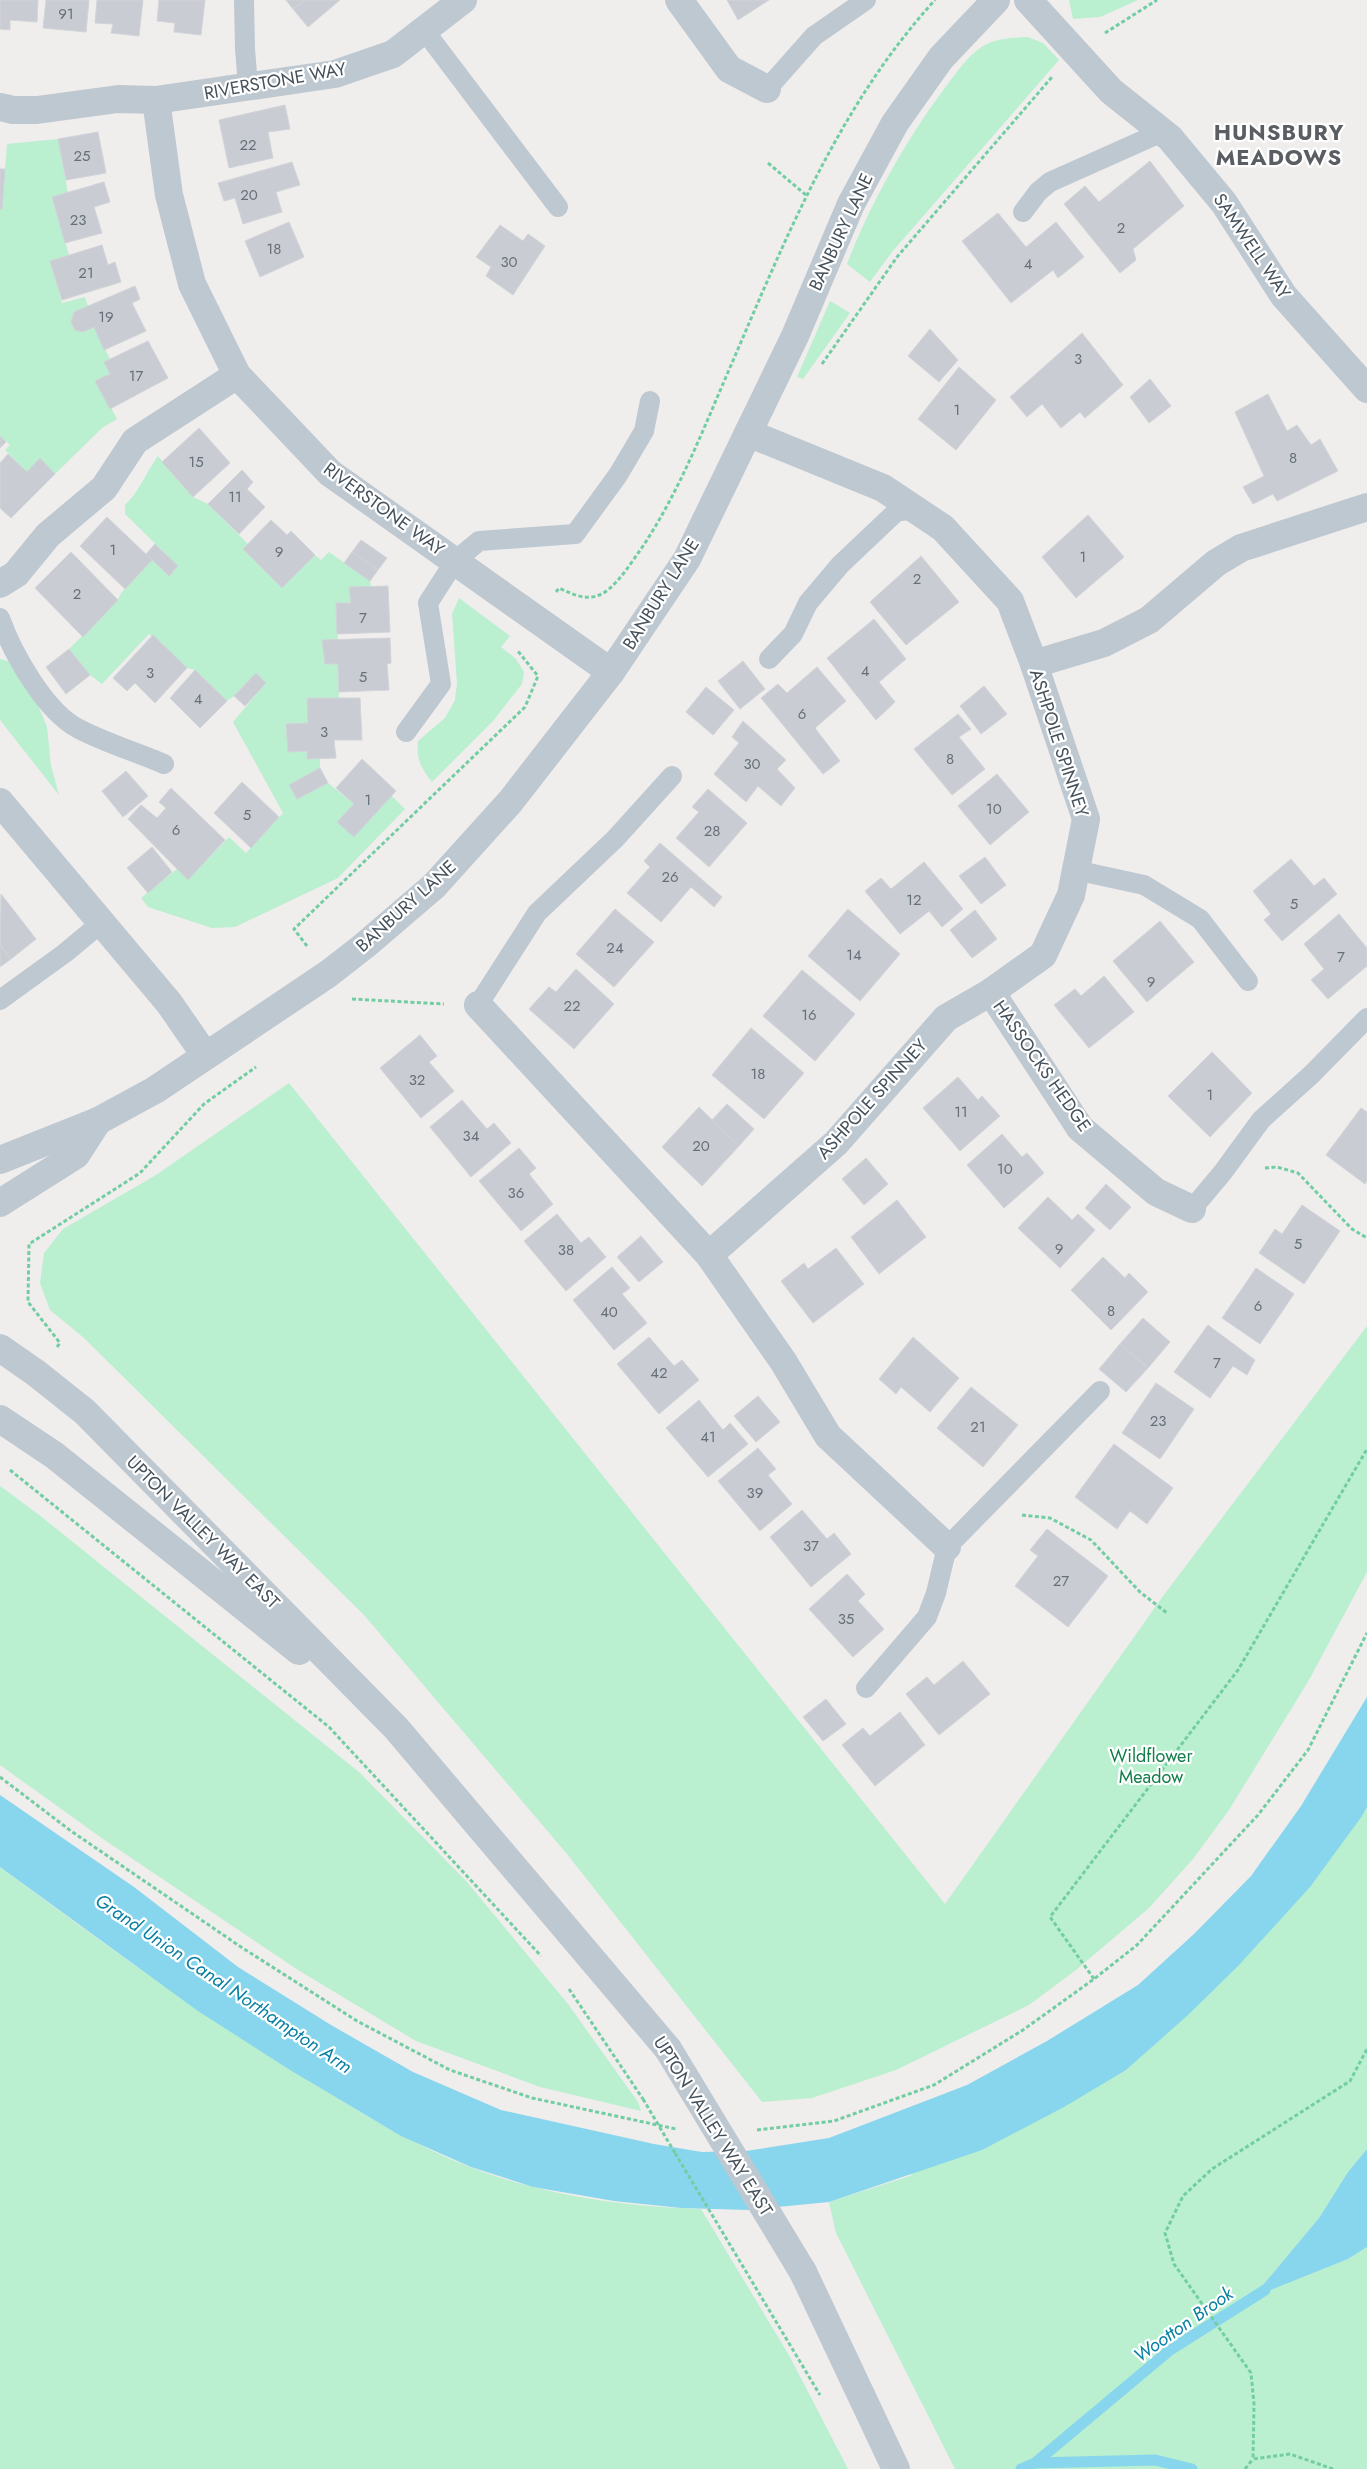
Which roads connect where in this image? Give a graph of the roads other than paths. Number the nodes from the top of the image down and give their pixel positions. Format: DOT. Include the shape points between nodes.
graph roads {
  1 [pos="244,0"];
  2 [pos="463,0"];
  3 [pos="679,0"];
  4 [pos="866,0"];
  5 [pos="996,0"];
  6 [pos="1028,0"];
  7 [pos="424,30"];
  8 [pos="248,86"];
  9 [pos="767,89"];
  10 [pos="156,100"];
  11 [pos="0,107"];
  12 [pos="1162,132"];
  13 [pos="558,207"];
  14 [pos="1023,212"];
  15 [pos="237,375"];
  16 [pos="1367,389"];
  17 [pos="650,401"];
  18 [pos="748,433"];
  19 [pos="1367,506"];
  20 [pos="914,509"];
  21 [pos="455,562"];
  22 [pos="0,584"];
  23 [pos="0,618"];
  24 [pos="769,659"];
  25 [pos="1034,664"];
  26 [pos="611,672"];
  27 [pos="406,732"];
  28 [pos="164,764"];
  29 [pos="672,776"];
  30 [pos="0,802"];
  31 [pos="1075,870"];
  32 [pos="101,923"];
  33 [pos="1248,981"];
  34 [pos="991,992"];
  35 [pos="0,1000"];
  36 [pos="478,1005"];
  37 [pos="1367,1018"];
  38 [pos="205,1056"];
  39 [pos="98,1121"];
  40 [pos="0,1160"];
  41 [pos="5,1205"];
  42 [pos="1192,1210"];
  43 [pos="709,1256"];
  44 [pos="0,1348"];
  45 [pos="1100,1391"];
  46 [pos="0,1419"];
  47 [pos="947,1547"];
  48 [pos="866,1688"];
  49 [pos="396,1728"];
  50 [pos="896,2469"];
  1 -- 8 [label="lane"];
  2 -- 7 [label="street, RIVERSTONE WAY"];
  3 -- 9 [label="street" via="729,69"];
  4 -- 9 [label="lane" via="814,36"];
  5 -- 18 [label="street, BANBURY LANE" via="940,58 895,122 851,204 795,336"];
  6 -- 12 [label="street, SAMWELL WAY" via="1111,91"];
  7 -- 8 [label="street, RIVERSTONE WAY" via="393,54 335,74"];
  7 -- 13 [label="lane"];
  8 -- 10 [label="street, RIVERSTONE WAY"];
  10 -- 11 [label="street, RIVERSTONE WAY" via="118,99 37,110"];
  10 -- 15 [label="street, RIVERSTONE WAY" via="169,195 192,284"];
  12 -- 14 [label="lane" via="1050,182"];
  12 -- 16 [label="street, SAMWELL WAY" via="1224,203 1284,296"];
  15 -- 21 [label="street, RIVERSTONE WAY" via="330,473"];
  15 -- 22 [label="street" via="135,441 104,488 48,535 16,574"];
  17 -- 21 [label="lane" via="644,431 618,475 575,534 479,541"];
  18 -- 20 [label="street, ASHPOLE SPINNEY" via="883,488"];
  18 -- 26 [label="street, BANBURY LANE" via="687,559"];
  19 -- 25 [label="street" via="1241,548 1216,563 1150,620 1104,643"];
  20 -- 24 [label="lane" via="896,512 840,565 808,603 793,634"];
  20 -- 25 [label="street, ASHPOLE SPINNEY" via="943,528 1010,601"];
  21 -- 26 [label="street, RIVERSTONE WAY"];
  21 -- 27 [label="lane" via="428,603 441,684"];
  23 -- 28 [label="lane" via="20,664 56,711 77,728"];
  25 -- 31 [label="street, ASHPOLE SPINNEY" via="1086,819"];
  26 -- 38 [label="street, BANBURY LANE" via="510,802 434,886 328,974"];
  29 -- 36 [label="lane" via="615,839 537,913"];
  30 -- 32 [label="street"];
  31 -- 33 [label="lane" via="1144,885 1200,919"];
  31 -- 34 [label="street, ASHPOLE SPINNEY" via="1071,895 1042,955"];
  32 -- 35 [label="lane"];
  32 -- 38 [label="street" via="169,1003"];
  34 -- 42 [label="street, HASSOCKS HEDGE" via="1080,1128 1156,1192"];
  34 -- 43 [label="street, ASHPOLE SPINNEY" via="946,1018 836,1143"];
  36 -- 43 [label="street"];
  37 -- 42 [label="lane" via="1312,1074 1260,1120"];
  38 -- 39 [label="street, BANBURY LANE" via="156,1090"];
  39 -- 40 [label="street, BANBURY LANE"];
  39 -- 41 [label="street, BANBURY LANE" via="76,1155"];
  43 -- 47 [label="street" via="782,1361 828,1436"];
  44 -- 49 [label="street, UPTON VALLEY WAY EAST" via="85,1412"];
  45 -- 47 [label="lane"];
  46 -- 49 [label="street, UPTON VALLEY WAY EAST" via="54,1455"];
  47 -- 48 [label="lane" via="927,1617"];
  49 -- 50 [label="street, UPTON VALLEY WAY EAST, bridge" via="668,2049 803,2272"];
}
